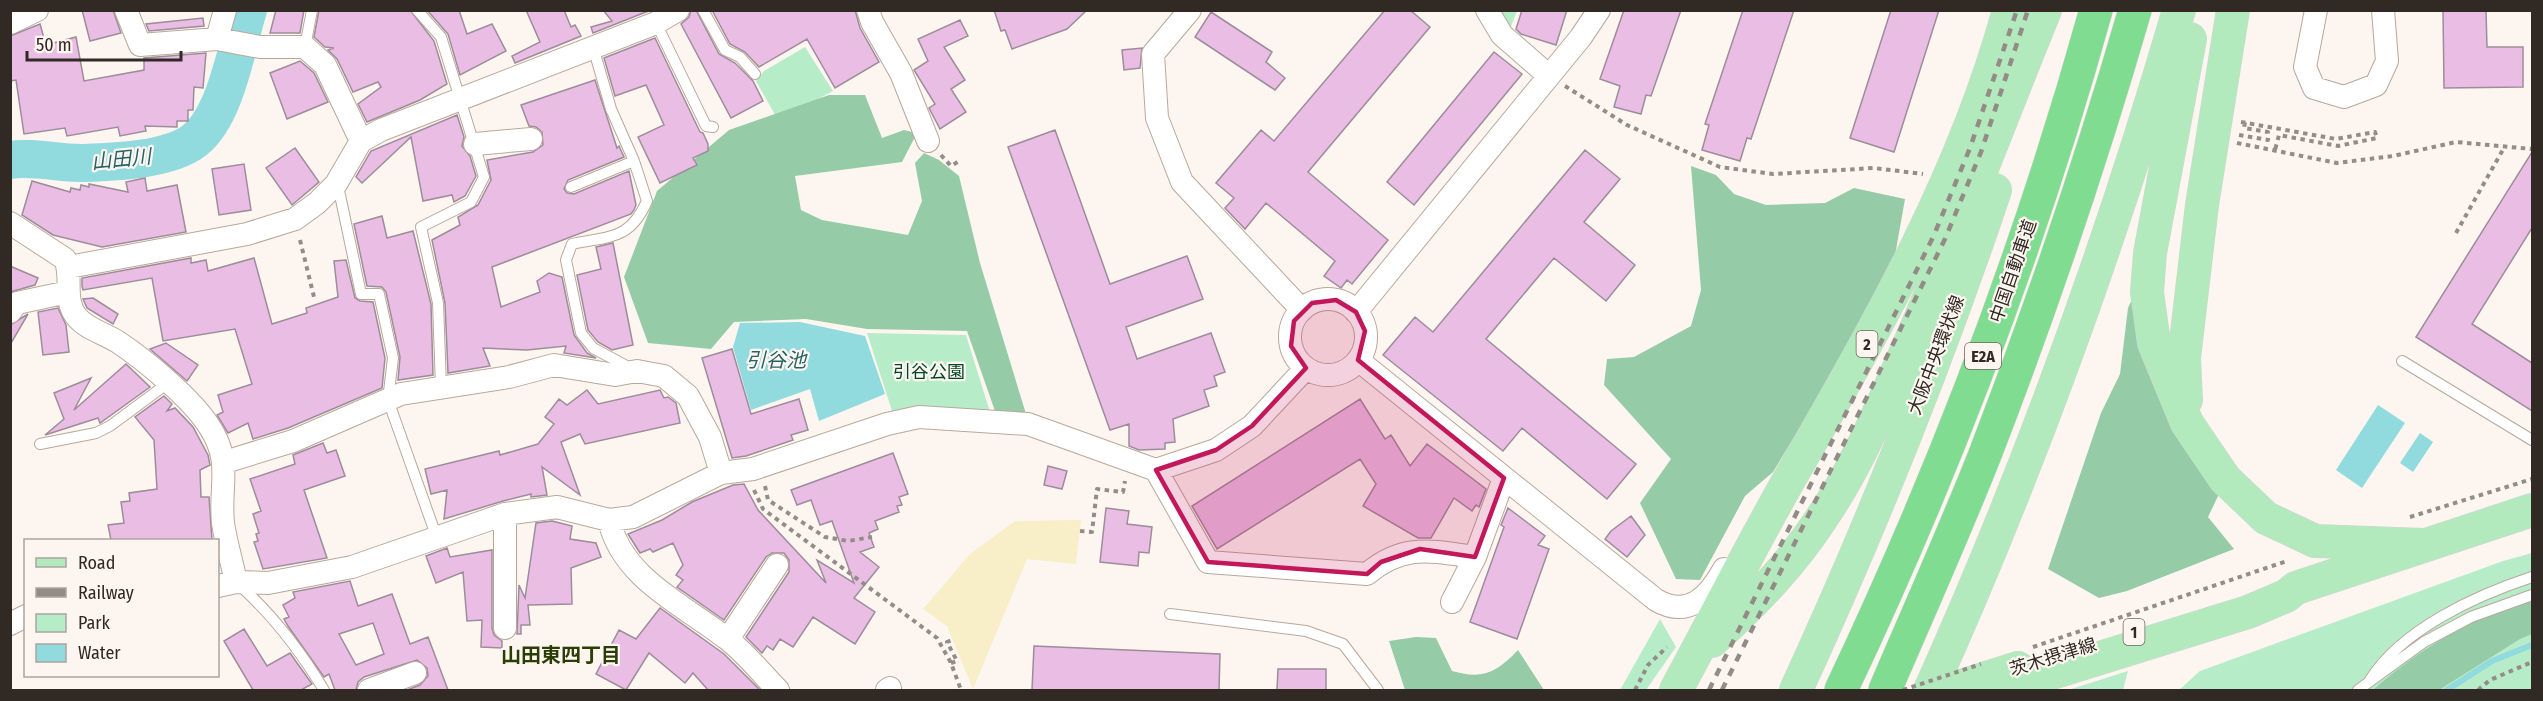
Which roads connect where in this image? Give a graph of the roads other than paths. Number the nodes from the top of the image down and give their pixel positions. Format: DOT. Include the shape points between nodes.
graph roads {
  1 [pos="37,10"];
  2 [pos="126,10"];
  3 [pos="225,10"];
  4 [pos="312,10"];
  5 [pos="417,10"];
  6 [pos="678,10"];
  7 [pos="703,10"];
  8 [pos="868,10"];
  9 [pos="1190,10"];
  10 [pos="1487,10"];
  11 [pos="1599,10"];
  12 [pos="2008,10"];
  13 [pos="2045,10"];
  14 [pos="2052,10"];
  15 [pos="2096,10"];
  16 [pos="2135,10"];
  17 [pos="2179,10"];
  18 [pos="2195,10"];
  19 [pos="2233,10"];
  20 [pos="2316,10"];
  21 [pos="2383,10"];
  22 [pos="10,23"];
  23 [pos="656,23"];
  24 [pos="217,39"];
  25 [pos="305,47"];
  26 [pos="593,47"];
  27 [pos="755,74"];
  28 [pos="1549,76"];
  29 [pos="462,100"];
  30 [pos="713,127"];
  31 [pos="531,139"];
  32 [pos="361,141"];
  33 [pos="928,141"];
  34 [pos="475,144"];
  35 [pos="634,161"];
  36 [pos="336,184"];
  37 [pos="571,187"];
  38 [pos="10,223"];
  39 [pos="69,267"];
  40 [pos="68,292"];
  41 [pos="1302,310"];
  42 [pos="10,312"];
  43 [pos="1356,312"];
  44 [pos="1358,360"];
  45 [pos="2402,361"];
  46 [pos="1306,368"];
  47 [pos="638,372"];
  48 [pos="168,383"];
  49 [pos="441,387"];
  50 [pos="388,400"];
  51 [pos="2187,423"];
  52 [pos="2532,440"];
  53 [pos="40,444"];
  54 [pos="225,462"];
  55 [pos="1156,470"];
  56 [pos="721,473"];
  57 [pos="1503,478"];
  58 [pos="1777,502"];
  59 [pos="2532,510"];
  60 [pos="505,514"];
  61 [pos="609,520"];
  62 [pos="2417,531"];
  63 [pos="437,538"];
  64 [pos="1475,557"];
  65 [pos="777,565"];
  66 [pos="2532,577"];
  67 [pos="226,584"];
  68 [pos="2532,595"];
  69 [pos="1452,602"];
  70 [pos="1170,614"];
  71 [pos="24,617"];
  72 [pos="10,624"];
  73 [pos="505,628"];
  74 [pos="728,639"];
  75 [pos="1681,651"];
  76 [pos="415,673"];
  77 [pos="1979,678"];
  78 [pos="2370,680"];
  79 [pos="373,683"];
  80 [pos="324,690"];
  81 [pos="777,690"];
  82 [pos="1378,690"];
  83 [pos="1676,690"];
  84 [pos="1796,690"];
  85 [pos="1841,690"];
  86 [pos="1885,690"];
  87 [pos="1930,690"];
  88 [pos="2358,690"];
  1 -- 22 [label="street"];
  2 -- 24 [label="street" via="140,45"];
  3 -- 24 [label="street"];
  4 -- 25 [label="lane"];
  5 -- 29 [label="lane" via="441,37"];
  6 -- 23 [label="street"];
  7 -- 27 [label="lane" via="725,50 740,57"];
  8 -- 33 [label="street" via="901,73"];
  9 -- 41 [label="street" via="1153,54 1158,118 1182,182"];
  10 -- 28 [label="street" via="1502,35"];
  11 -- 28 [label="street"];
  12 -- 58 [label="main road, 2" via="1963,144 1913,258"];
  13 -- 75 [label="main road" via="1916,331 1825,515 1760,597"];
  14 -- 84 [label="main road, 大阪中央環状線" via="1954,314 1854,562"];
  15 -- 85 [label="highway, 中国自動車道 / E2A" via="2015,269 1959,420"];
  16 -- 86 [label="highway, 中国自動車道 / E2A" via="2041,304 1978,470"];
  17 -- 87 [label="main road" via="2075,334 1991,549"];
  18 -- 51 [label="main road" via="2152,239 2147,292 2154,343"];
  19 -- 51 [label="main road" via="2232,116 2184,358"];
  20 -- 21 [label="street" via="2305,68 2314,88 2344,96 2376,85 2387,61"];
  23 -- 26 [label="street"];
  23 -- 30 [label="lane" via="706,126"];
  24 -- 25 [label="street" via="260,47"];
  25 -- 32 [label="street" via="325,65"];
  26 -- 29 [label="street"];
  26 -- 35 [label="lane" via="611,109"];
  28 -- 43 [label="street"];
  29 -- 32 [label="street"];
  29 -- 34 [label="lane"];
  31 -- 34 [label="street"];
  32 -- 36 [label="street"];
  34 -- 49 [label="lane" via="484,177 471,202 421,227 438,303"];
  35 -- 37 [label="lane"];
  35 -- 47 [label="lane" via="647,201 639,220 622,234 572,244 566,260 581,333 593,348"];
  36 -- 39 [label="street" via="295,219 247,234"];
  36 -- 50 [label="lane" via="361,294 379,294 393,358"];
  38 -- 39 [label="street" via="65,259"];
  39 -- 40 [label="street"];
  40 -- 42 [label="street" via="17,303"];
  40 -- 48 [label="street" via="74,314 85,325 118,342"];
  41 -- 43 [label="street" via="1317,301 1336,300"];
  41 -- 46 [label="street" via="1294,321 1291,346"];
  43 -- 44 [label="street" via="1366,341"];
  44 -- 46 [label="street" via="1339,374 1316,373"];
  44 -- 57 [label="street"];
  45 -- 52 [label="lane"];
  46 -- 55 [label="street" via="1252,426 1216,450"];
  47 -- 49 [label="street" via="615,375 554,364 509,377"];
  47 -- 56 [label="street" via="664,376 688,396 710,437"];
  48 -- 53 [label="lane" via="96,433"];
  48 -- 54 [label="street" via="210,426"];
  49 -- 50 [label="street"];
  50 -- 54 [label="street" via="293,441"];
  50 -- 63 [label="lane"];
  51 -- 62 [label="main road" via="2225,479 2266,518 2315,541"];
  54 -- 67 [label="street"];
  55 -- 56 [label="street" via="1028,424 919,417 753,469"];
  55 -- 64 [label="street" via="1208,562 1367,574 1381,562 1420,549"];
  56 -- 61 [label="street" via="633,517"];
  57 -- 58 [label="street" via="1641,590 1671,606 1704,599 1749,523 1762,508"];
  57 -- 64 [label="street"];
  58 -- 75 [label="main road, 2"];
  59 -- 62 [label="main road, 茨木摂津線 / 1"];
  60 -- 61 [label="street" via="557,507"];
  60 -- 63 [label="street"];
  60 -- 73 [label="street"];
  61 -- 74 [label="street" via="614,540 645,580"];
  62 -- 77 [label="main road, 茨木摂津線 / 1" via="2296,573 2281,588"];
  63 -- 67 [label="street" via="352,567 268,584"];
  64 -- 69 [label="street"];
  65 -- 74 [label="street"];
  66 -- 78 [label="lane" via="2448,612 2386,659"];
  67 -- 80 [label="lane" via="253,597 305,659"];
  68 -- 78 [label="lane" via="2470,617 2424,642"];
  70 -- 82 [label="lane" via="1306,631 1343,644"];
  71 -- 72 [label="street"];
  74 -- 81 [label="street"];
  75 -- 83 [label="main road, 2"];
  76 -- 79 [label="street"];
  78 -- 88 [label="lane"];
}
